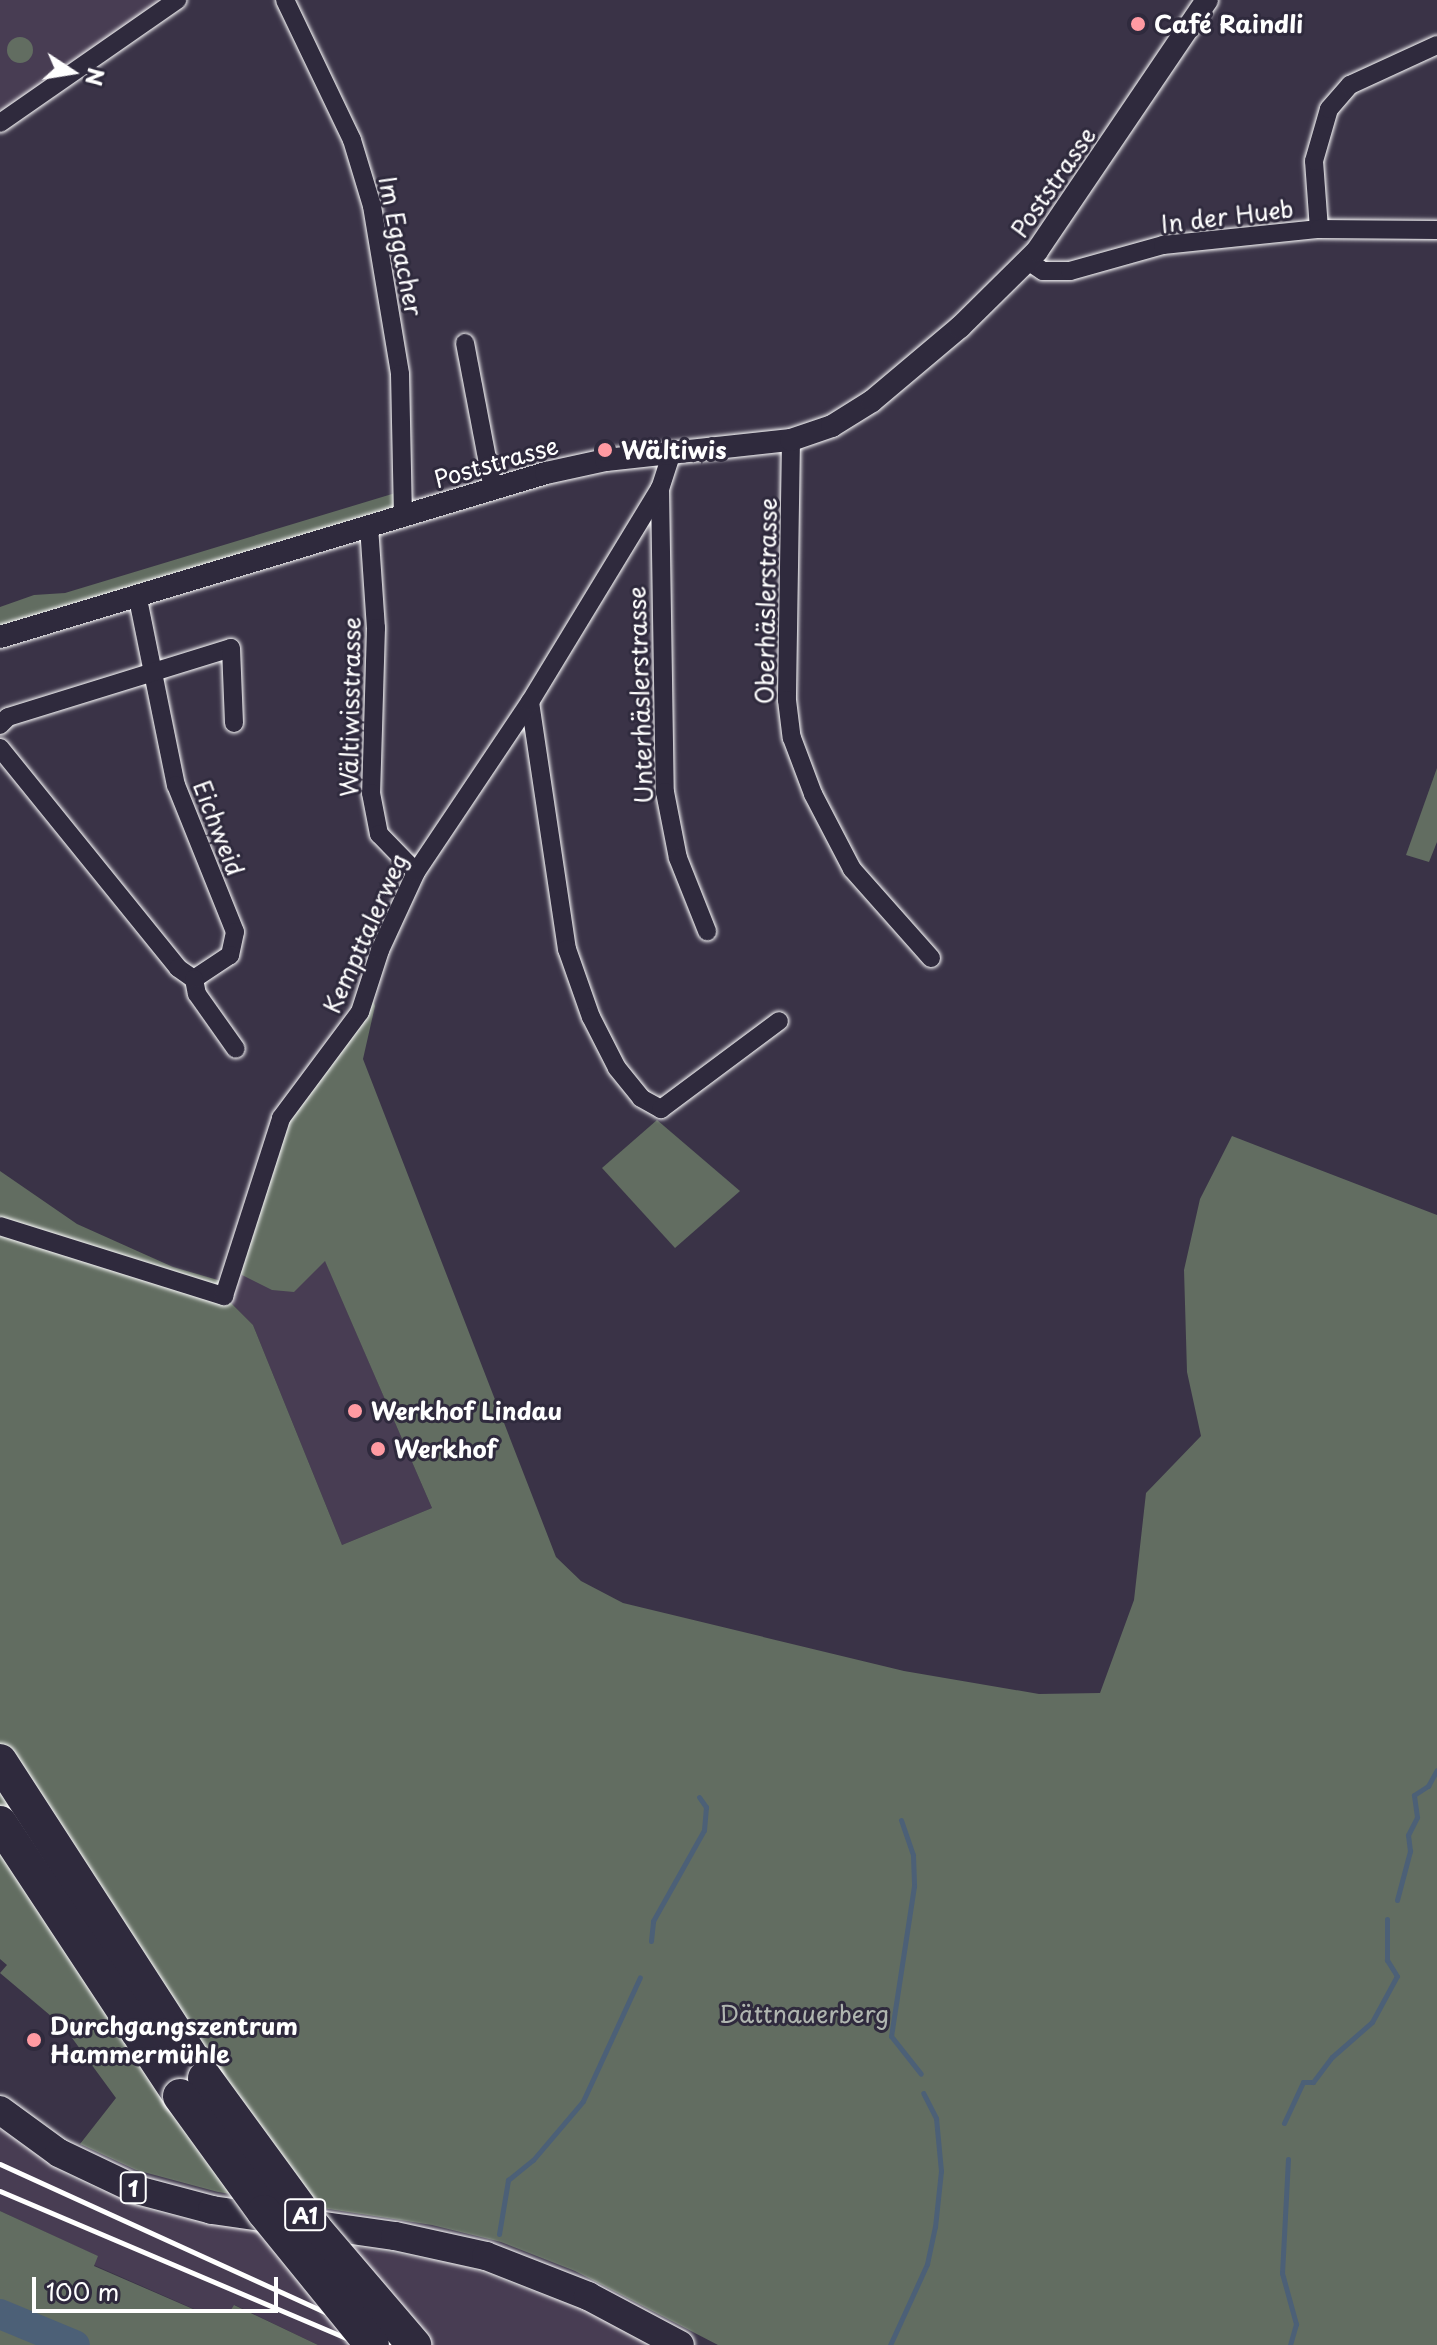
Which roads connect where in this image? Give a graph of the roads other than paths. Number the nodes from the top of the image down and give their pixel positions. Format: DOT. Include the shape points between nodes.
graph roads {
  1 [pos="177,0"];
  2 [pos="285,0"];
  3 [pos="1207,0"];
  4 [pos="1437,45"];
  5 [pos="0,123"];
  6 [pos="1319,229"];
  7 [pos="1437,230"];
  8 [pos="1028,261"];
  9 [pos="465,343"];
  10 [pos="791,440"];
  11 [pos="672,452"];
  12 [pos="660,488"];
  13 [pos="493,490"];
  14 [pos="403,518"];
  15 [pos="369,526"];
  16 [pos="137,594"];
  17 [pos="0,637"];
  18 [pos="153,672"];
  19 [pos="530,702"];
  20 [pos="234,723"];
  21 [pos="0,725"];
  22 [pos="0,748"];
  23 [pos="416,872"];
  24 [pos="707,931"];
  25 [pos="931,958"];
  26 [pos="194,979"];
  27 [pos="779,1021"];
  28 [pos="236,1049"];
  29 [pos="0,1226"];
  30 [pos="0,1731"];
  31 [pos="0,1761"];
  32 [pos="34,1812"];
  33 [pos="0,1823"];
  34 [pos="192,2087"];
  35 [pos="0,2110"];
  36 [pos="372,2345"];
  37 [pos="414,2345"];
  38 [pos="680,2345"];
  1 -- 5 [label="street"];
  2 -- 14 [label="street, Im Eggacher" via="352,140 372,206 400,374"];
  3 -- 8 [label="street, Poststrasse"];
  4 -- 6 [label="street" via="1350,85 1329,109 1314,161"];
  6 -- 7 [label="street, In der Hueb"];
  6 -- 8 [label="street, In der Hueb" via="1163,245 1070,271 1043,271"];
  8 -- 10 [label="street, Poststrasse" via="872,401 832,426"];
  9 -- 13 [label="street"];
  10 -- 11 [label="street, Poststrasse"];
  10 -- 25 [label="street, Oberhäslerstrasse" via="787,700 792,738 813,794 852,869"];
  11 -- 12 [label="street, Unterhäslerstrasse"];
  11 -- 13 [label="street, Poststrasse" via="601,461"];
  12 -- 19 [label="street, Kempttalerweg"];
  12 -- 24 [label="street, Unterhäslerstrasse" via="666,801 683,875"];
  13 -- 14 [label="street, Poststrasse"];
  14 -- 15 [label="street, Poststrasse"];
  15 -- 16 [label="street, Poststrasse"];
  15 -- 23 [label="street, Wältiwisstrasse" via="376,628 371,793 379,834"];
  16 -- 17 [label="street, Poststrasse"];
  16 -- 18 [label="street, Eichweid"];
  18 -- 20 [label="street" via="231,648"];
  18 -- 21 [label="street" via="8,717"];
  18 -- 26 [label="street, Eichweid" via="176,785 235,932 230,955"];
  19 -- 23 [label="street, Kempttalerweg"];
  19 -- 27 [label="street" via="567,949 591,1017 617,1068 654,1110"];
  22 -- 26 [label="street" via="178,968"];
  23 -- 29 [label="street, Kempttalerweg" via="380,950 360,1012 281,1118 224,1296"];
  26 -- 28 [label="street" via="197,994"];
  30 -- 32 [label="highway"];
  31 -- 32 [label="highway, A1"];
  32 -- 34 [label="highway, A1"];
  33 -- 34 [label="highway, A1"];
  34 -- 36 [label="highway, A1, bridge" via="264,2212"];
  34 -- 37 [label="highway, A1, bridge"];
  35 -- 38 [label="main road, 1" via="72,2160 137,2190 212,2210 395,2236 486,2256 576,2290"];
}
